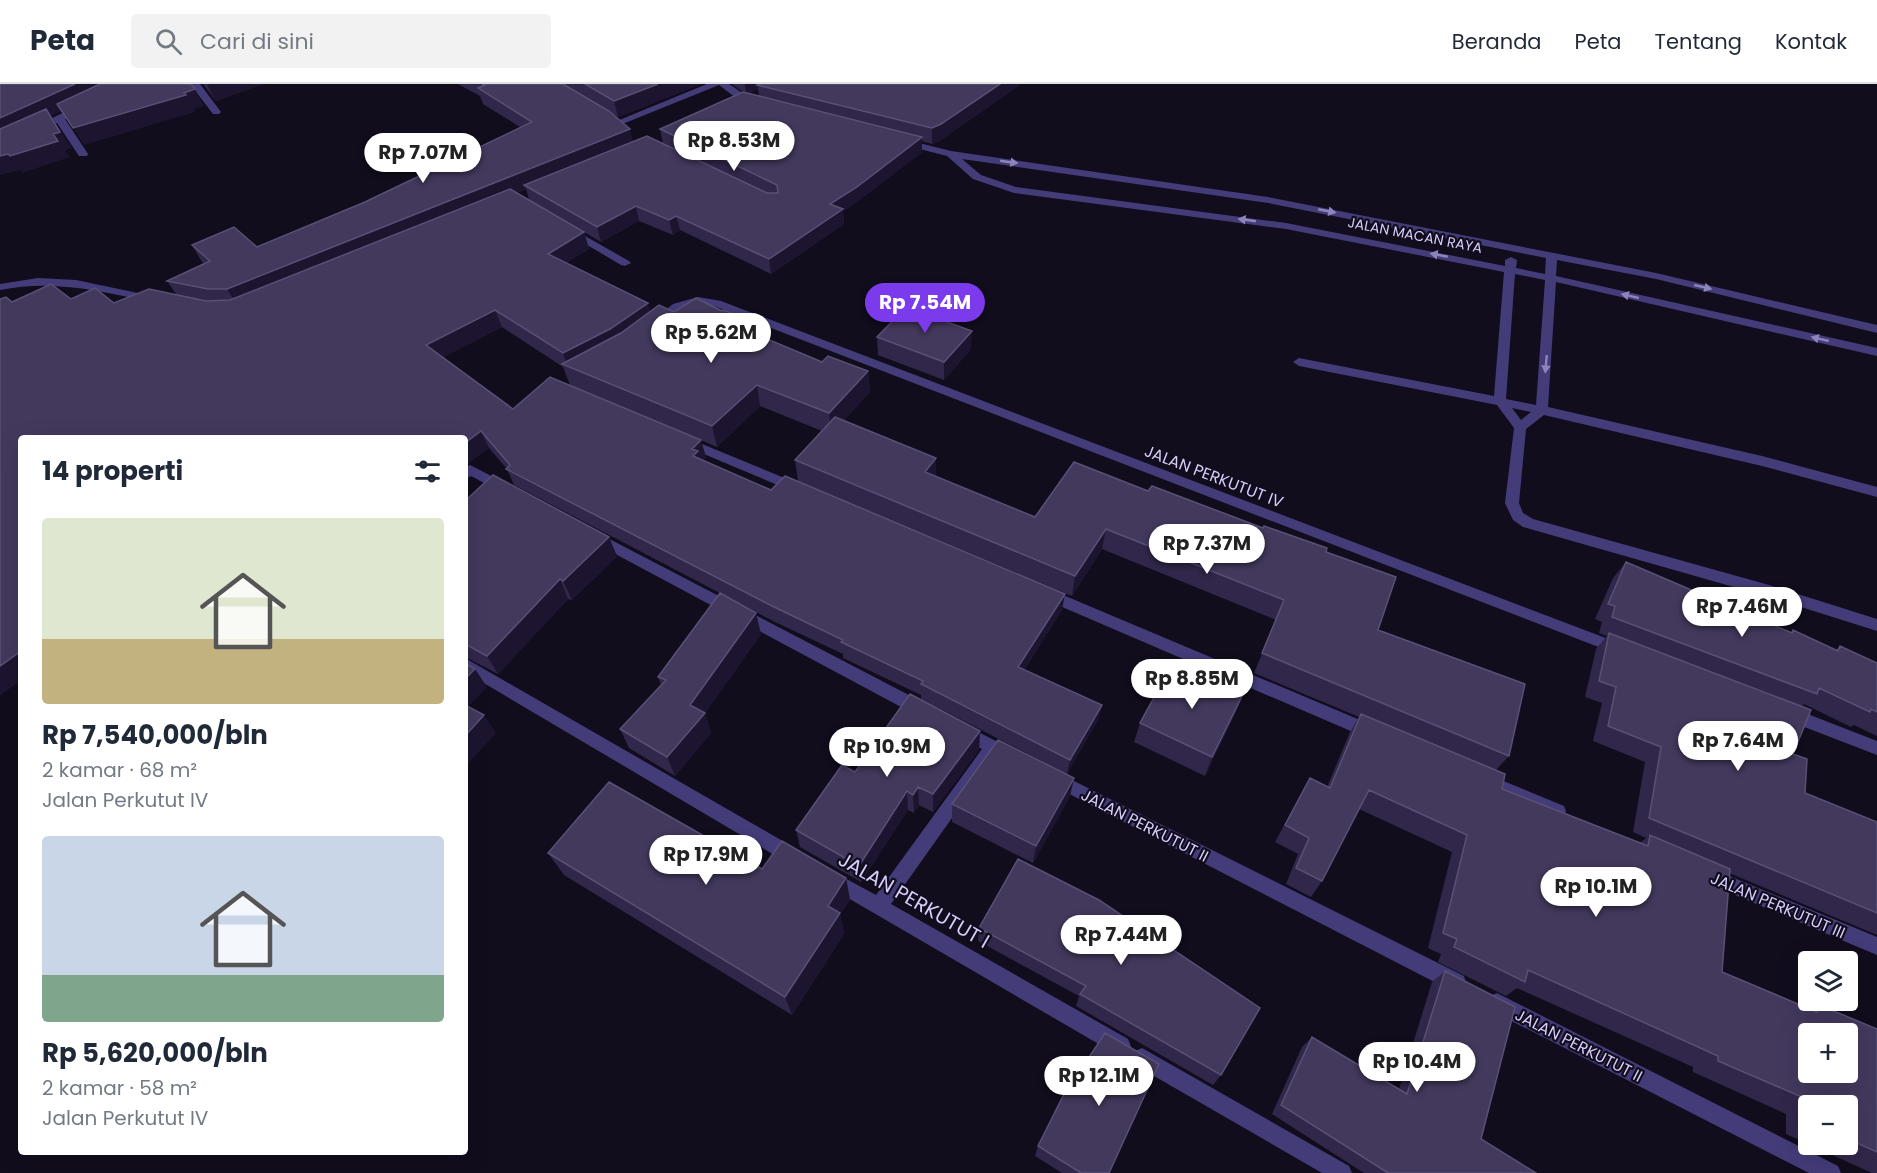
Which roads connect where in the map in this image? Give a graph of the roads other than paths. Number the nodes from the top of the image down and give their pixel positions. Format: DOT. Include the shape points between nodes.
graph roads {
  1 [pos="195,84"];
  2 [pos="715,84"];
  3 [pos="723,84"];
  4 [pos="765,93"];
  5 [pos="91,104"];
  6 [pos="741,104"];
  7 [pos="770,108"];
  8 [pos="216,112"];
  9 [pos="60,118"];
  10 [pos="608,118"];
  11 [pos="617,123"];
  12 [pos="626,131"];
  13 [pos="894,140"];
  14 [pos="0,146"];
  15 [pos="83,154"];
  16 [pos="951,154"];
  17 [pos="556,222"];
  18 [pos="1512,248"];
  19 [pos="1552,256"];
  20 [pos="625,263"];
  21 [pos="1511,270"];
  22 [pos="1551,278"];
  23 [pos="0,287"];
  24 [pos="161,301"];
  25 [pos="1877,329"];
  26 [pos="643,336"];
  27 [pos="1877,352"];
  28 [pos="1299,362"];
  29 [pos="1500,401"];
  30 [pos="1542,410"];
  31 [pos="1520,427"];
  32 [pos="674,436"];
  33 [pos="468,472"];
  34 [pos="1877,492"];
  35 [pos="818,497"];
  36 [pos="522,498"];
  37 [pos="585,531"];
  38 [pos="1027,586"];
  39 [pos="1877,625"];
  40 [pos="1632,654"];
  41 [pos="468,666"];
  42 [pos="1777,709"];
  43 [pos="1392,740"];
  44 [pos="993,747"];
  45 [pos="1877,748"];
  46 [pos="1024,763"];
  47 [pos="1469,773"];
  48 [pos="1046,774"];
  49 [pos="1568,815"];
  50 [pos="1700,872"];
  51 [pos="879,906"];
  52 [pos="1877,946"];
  53 [pos="1342,1173"];
  54 [pos="1831,1173"];
  1 -- 8 [label="street"];
  2 -- 11 [label="street"];
  3 -- 6 [label="street"];
  4 -- 6 [label="street"];
  5 -- 9 [label="street"];
  6 -- 7 [label="street"];
  9 -- 14 [label="street"];
  9 -- 15 [label="street"];
  10 -- 11 [label="street"];
  11 -- 12 [label="street"];
  13 -- 16 [label="street, JALAN MACAN RAYA"];
  16 -- 18 [label="street, JALAN MACAN RAYA, one-way" via="1258,198"];
  21 -- 16 [label="street, JALAN MACAN RAYA, one-way" via="1286,226 1014,190 977,177"];
  17 -- 20 [label="street"];
  18 -- 19 [label="street, JALAN MACAN RAYA"];
  18 -- 21 [label="street"];
  19 -- 22 [label="street"];
  19 -- 25 [label="street, JALAN MACAN RAYA, one-way" via="1656,276"];
  21 -- 22 [label="street, JALAN MACAN RAYA"];
  21 -- 29 [label="street"];
  27 -- 22 [label="street, JALAN MACAN RAYA, one-way"];
  22 -- 30 [label="street, one-way"];
  23 -- 24 [label="street" via="42,280"];
  26 -- 40 [label="street, JALAN PERKUTUT IV" via="682,303 699,298 717,303"];
  28 -- 29 [label="street"];
  29 -- 30 [label="street"];
  29 -- 31 [label="street"];
  30 -- 31 [label="street"];
  30 -- 34 [label="street"];
  31 -- 39 [label="street" via="1512,503 1518,516 1528,523"];
  32 -- 35 [label="street"];
  33 -- 36 [label="street"];
  37 -- 44 [label="street"];
  38 -- 43 [label="street"];
  41 -- 51 [label="street, JALAN PERKUTUT I"];
  42 -- 45 [label="street"];
  44 -- 46 [label="street"];
  44 -- 51 [label="street"];
  47 -- 49 [label="street"];
  48 -- 54 [label="street, JALAN PERKUTUT II"];
  50 -- 52 [label="street, JALAN PERKUTUT III"];
  51 -- 53 [label="street, JALAN PERKUTUT I"];
}
